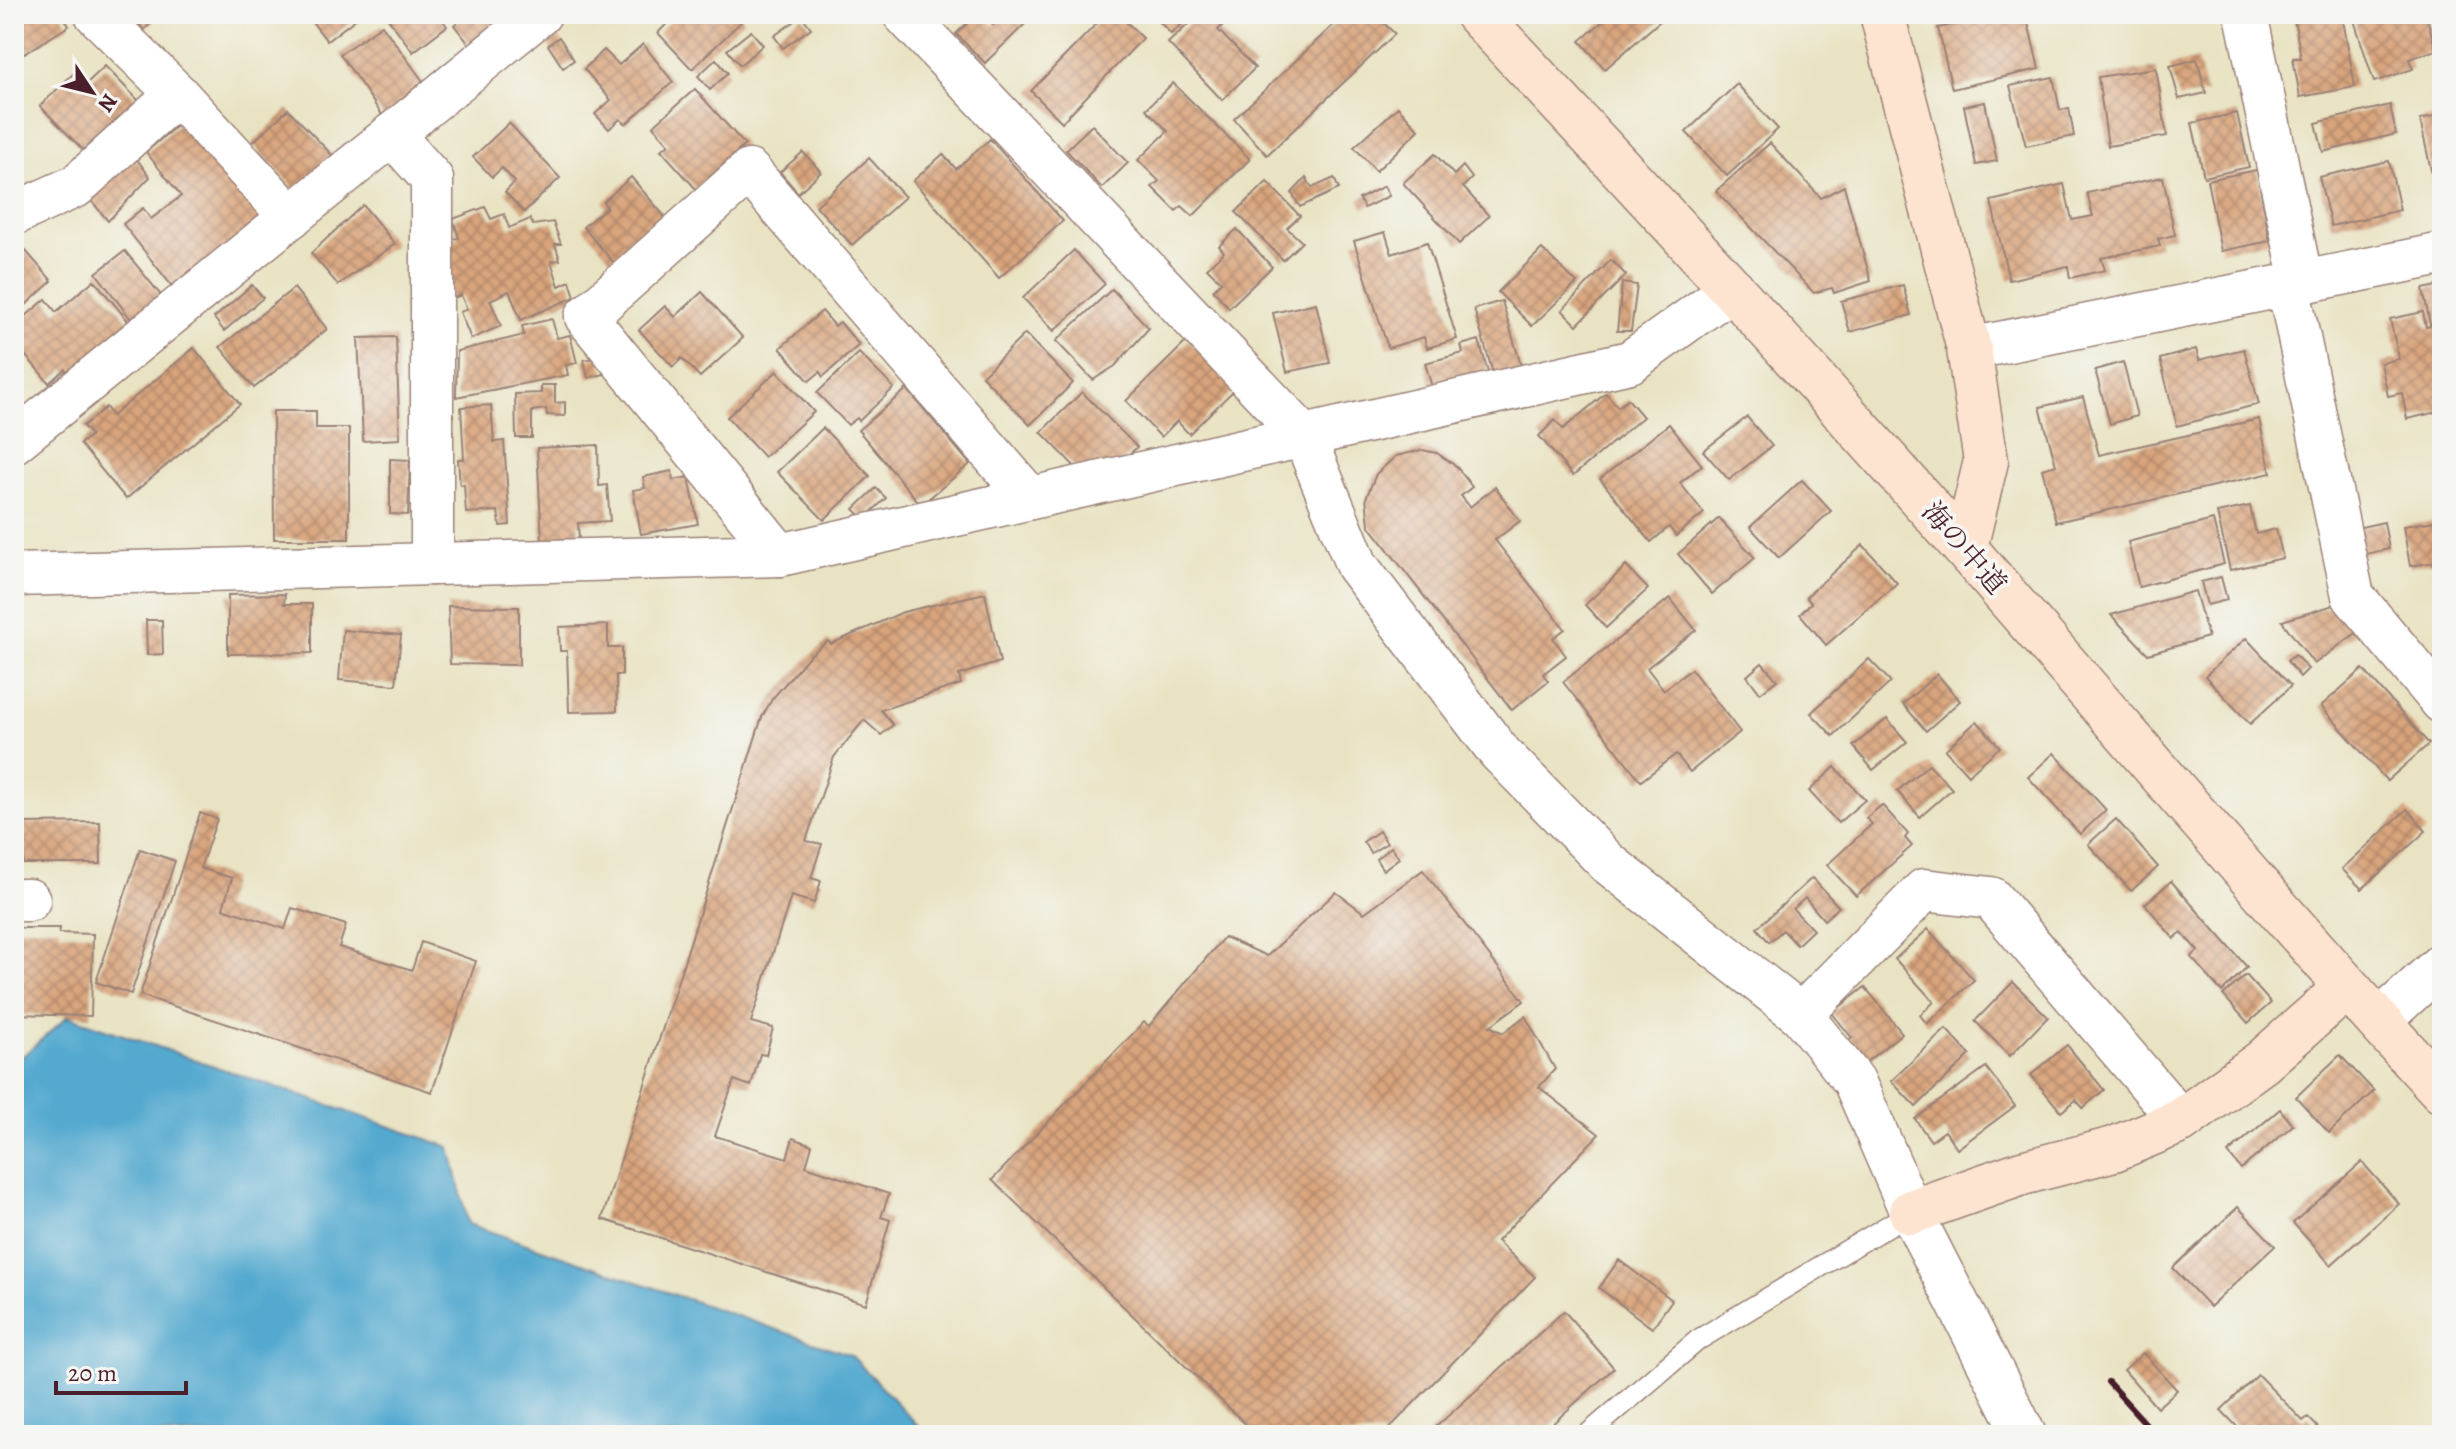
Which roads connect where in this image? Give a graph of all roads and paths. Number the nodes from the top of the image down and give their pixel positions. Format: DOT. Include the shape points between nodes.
graph roads {
  1 [pos="96,14"];
  2 [pos="540,14"];
  3 [pos="904,14"];
  4 [pos="1477,14"];
  5 [pos="1882,14"];
  6 [pos="2246,14"];
  7 [pos="177,94"];
  8 [pos="392,134"];
  9 [pos="14,214"];
  10 [pos="291,217"];
  11 [pos="2442,254"];
  12 [pos="2295,284"];
  13 [pos="1733,288"];
  14 [pos="1969,349"];
  15 [pos="19,428"];
  16 [pos="1304,436"];
  17 [pos="1030,498"];
  18 [pos="1965,548"];
  19 [pos="780,555"];
  20 [pos="432,564"];
  21 [pos="14,575"];
  22 [pos="2442,702"];
  23 [pos="2442,964"];
  24 [pos="2346,988"];
  25 [pos="1801,1015"];
  26 [pos="2378,1022"];
  27 [pos="2442,1091"];
  28 [pos="2181,1121"];
  29 [pos="1911,1212"];
  30 [pos="1587,1435"];
  31 [pos="2025,1435"];
  1 -- 7 [label="street"];
  2 -- 8 [label="street"];
  3 -- 16 [label="street"];
  4 -- 13 [label="street, 海の中道"];
  5 -- 14 [label="street"];
  6 -- 12 [label="street"];
  7 -- 9 [label="street" via="76,186"];
  7 -- 10 [label="street"];
  8 -- 10 [label="street"];
  8 -- 20 [label="street" via="432,179"];
  10 -- 15 [label="street"];
  11 -- 12 [label="street"];
  12 -- 14 [label="street"];
  12 -- 22 [label="street" via="2353,596"];
  13 -- 16 [label="street" via="1630,362"];
  13 -- 18 [label="street, 海の中道"];
  14 -- 18 [label="street" via="1986,461"];
  16 -- 17 [label="street"];
  16 -- 25 [label="street" via="1357,566 1499,752 1608,863"];
  17 -- 19 [label="street"];
  17 -- 19 [label="street" via="749,171 586,317"];
  18 -- 24 [label="street, 海の中道"];
  19 -- 20 [label="street"];
  20 -- 21 [label="street"];
  23 -- 26 [label="street"];
  24 -- 26 [label="street, 海の中道"];
  24 -- 28 [label="street" via="2262,1062"];
  25 -- 28 [label="street" via="1924,890 1991,898"];
  25 -- 29 [label="street" via="1854,1081"];
  26 -- 27 [label="street, 海の中道"];
  28 -- 29 [label="street" via="2114,1149 2022,1173"];
  29 -- 30 [label="lane" via="1698,1340"];
  29 -- 31 [label="street"];
}
